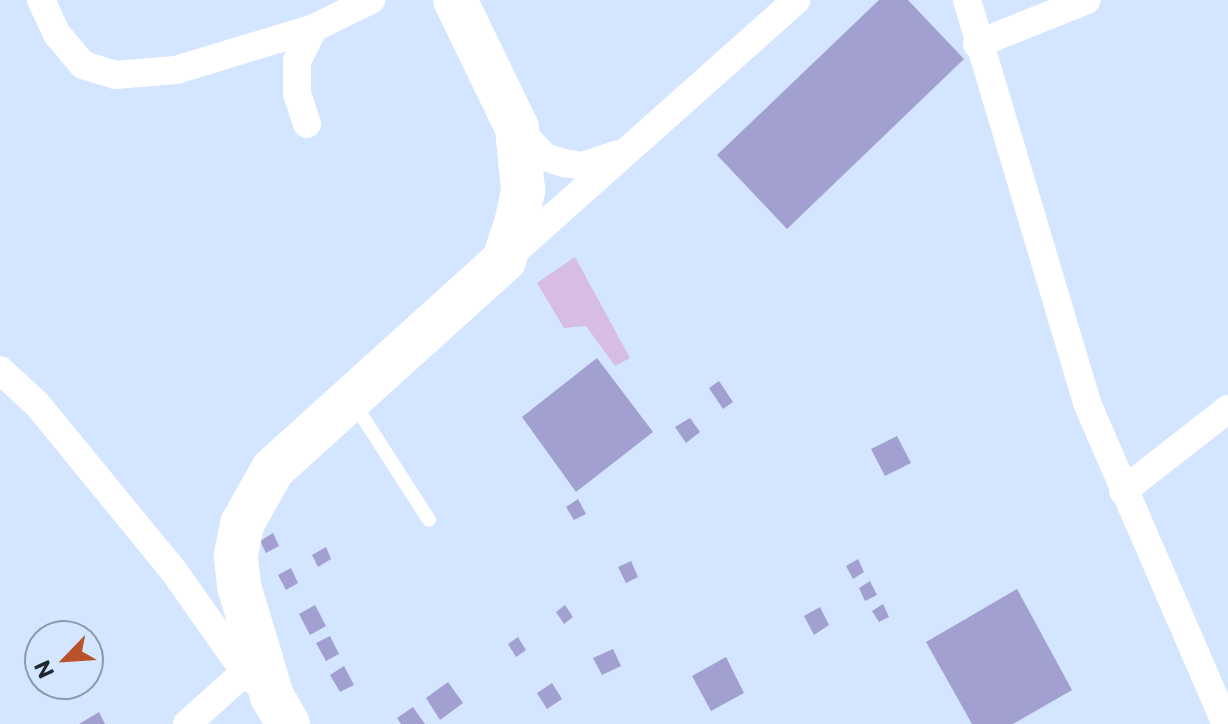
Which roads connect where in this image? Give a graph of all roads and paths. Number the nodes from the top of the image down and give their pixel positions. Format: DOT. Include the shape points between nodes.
graph roads {
  1 [pos="41,0"];
  2 [pos="371,0"];
  3 [pos="455,0"];
  4 [pos="796,0"];
  5 [pos="967,0"];
  6 [pos="1087,0"];
  7 [pos="314,28"];
  8 [pos="977,44"];
  9 [pos="307,124"];
  10 [pos="517,128"];
  11 [pos="631,149"];
  12 [pos="504,260"];
  13 [pos="0,370"];
  14 [pos="350,399"];
  15 [pos="1228,409"];
  16 [pos="1123,491"];
  17 [pos="429,520"];
  18 [pos="268,697"];
  19 [pos="1223,723"];
  20 [pos="187,724"];
  1 -- 7 [label="street" via="57,34 83,65 115,75 176,70"];
  2 -- 7 [label="street"];
  3 -- 10 [label="main road"];
  4 -- 11 [label="street"];
  5 -- 8 [label="street"];
  6 -- 8 [label="street"];
  7 -- 9 [label="street" via="297,61 297,94"];
  8 -- 16 [label="street" via="1087,403"];
  10 -- 11 [label="street" via="545,157 564,163 583,166"];
  10 -- 12 [label="main road" via="523,190"];
  11 -- 12 [label="street"];
  12 -- 14 [label="main road"];
  13 -- 18 [label="street" via="37,404"];
  14 -- 17 [label="lane"];
  14 -- 18 [label="main road" via="273,469 242,524 236,555 239,586"];
  15 -- 16 [label="street"];
  16 -- 19 [label="street"];
  18 -- 20 [label="street"];
}
